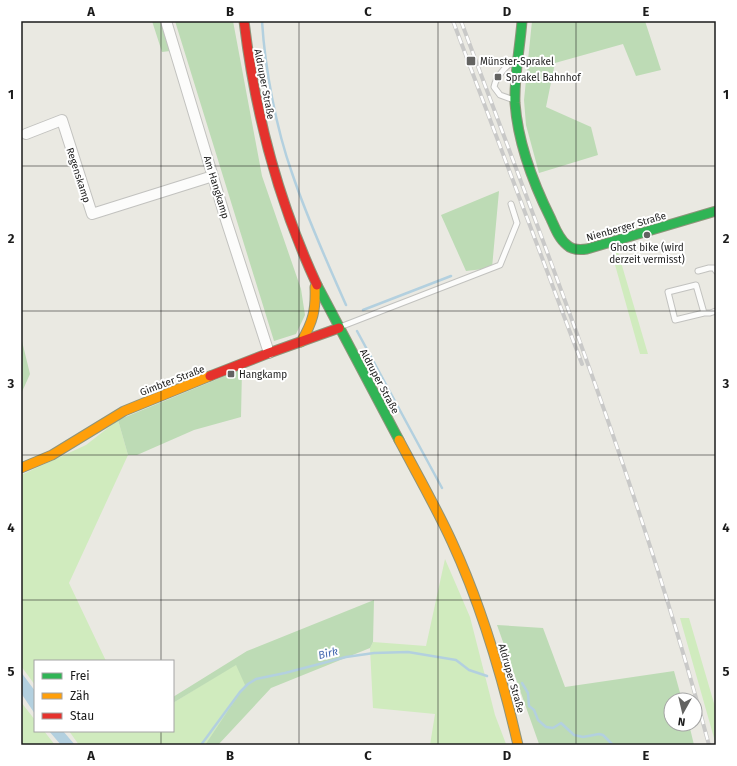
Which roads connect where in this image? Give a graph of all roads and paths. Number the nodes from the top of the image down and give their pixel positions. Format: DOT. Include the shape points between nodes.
graph roads {
  1 [pos="166,21"];
  2 [pos="244,21"];
  3 [pos="522,21"];
  4 [pos="519,58"];
  5 [pos="516,100"];
  6 [pos="26,134"];
  7 [pos="213,176"];
  8 [pos="511,204"];
  9 [pos="716,211"];
  10 [pos="716,270"];
  11 [pos="698,271"];
  12 [pos="315,281"];
  13 [pos="716,311"];
  14 [pos="704,313"];
  15 [pos="339,328"];
  16 [pos="301,342"];
  17 [pos="270,353"];
  18 [pos="21,468"];
  19 [pos="518,745"];
  1 -- 7 [label="street, Am Hangkamp"];
  2 -- 12 [label="main road, Aldruper Straße" via="257,101 270,158 297,238"];
  3 -- 4 [label="main road, Nienberger Straße"];
  4 -- 5 [label="main road, Nienberger Straße"];
  4 -- 5 [label="lane" via="498,77 494,87 500,95"];
  5 -- 9 [label="main road, Nienberger Straße" via="516,113 527,161 543,203 567,246 579,250 594,247"];
  6 -- 7 [label="street, Regenskamp" via="62,120 92,214"];
  7 -- 17 [label="street, Am Hangkamp"];
  8 -- 15 [label="lane" via="517,223 500,265"];
  10 -- 11 [label="lane" via="709,268"];
  12 -- 15 [label="main road, Aldruper Straße"];
  12 -- 16 [label="main road" via="315,314 311,327"];
  13 -- 14 [label="lane"];
  14 -- 14 [label="lane" via="696,285 668,292 675,320"];
  15 -- 16 [label="main road, Gimbter Straße"];
  15 -- 19 [label="main road, Aldruper Straße" via="440,515 463,566 499,668"];
  16 -- 17 [label="main road, Gimbter Straße"];
  17 -- 18 [label="main road, Gimbter Straße" via="124,411 52,455"];
}
